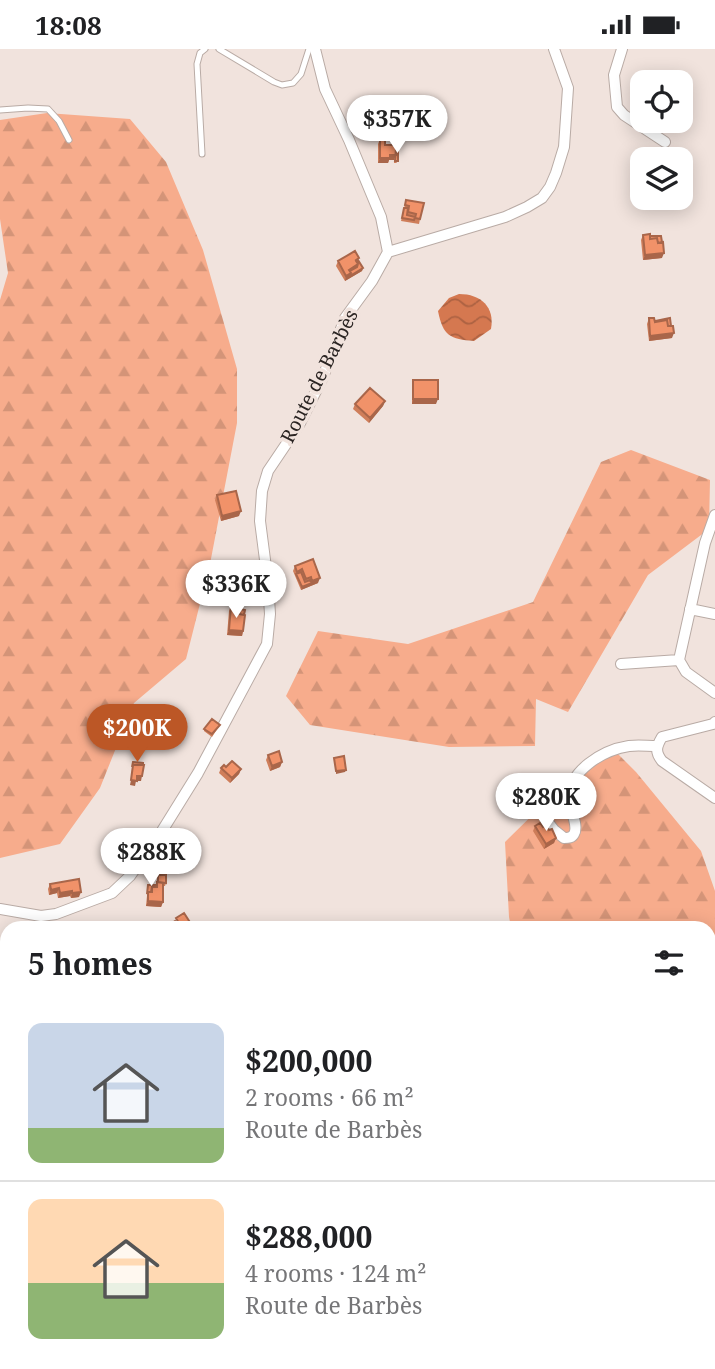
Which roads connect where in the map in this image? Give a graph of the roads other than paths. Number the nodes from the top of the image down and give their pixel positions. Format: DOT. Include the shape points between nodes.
graph roads {
  1 [pos="205,49"];
  2 [pos="219,49"];
  3 [pos="309,49"];
  4 [pos="315,49"];
  5 [pos="554,49"];
  6 [pos="622,49"];
  7 [pos="0,110"];
  8 [pos="69,140"];
  9 [pos="665,142"];
  10 [pos="202,154"];
  11 [pos="388,252"];
  12 [pos="715,515"];
  13 [pos="710,541"];
  14 [pos="690,608"];
  15 [pos="715,614"];
  16 [pos="679,660"];
  17 [pos="621,664"];
  18 [pos="715,693"];
  19 [pos="715,722"];
  20 [pos="657,745"];
  21 [pos="715,798"];
  22 [pos="545,818"];
  23 [pos="0,909"];
  1 -- 10 [label="lane" via="197,64"];
  2 -- 3 [label="lane" via="282,85 293,83 301,73"];
  4 -- 11 [label="street" via="325,89 381,217"];
  5 -- 11 [label="street" via="568,88 564,147 542,198 505,217"];
  6 -- 9 [label="street" via="614,75 617,107"];
  7 -- 8 [label="lane" via="48,109"];
  11 -- 23 [label="street, Route de Barbès" via="345,318 299,425 268,471 260,521 270,614 267,645 198,773 162,831 113,893 56,914"];
  12 -- 13 [label="street"];
  13 -- 14 [label="street"];
  14 -- 15 [label="street"];
  14 -- 16 [label="street"];
  16 -- 17 [label="street"];
  16 -- 18 [label="street" via="686,672"];
  19 -- 20 [label="street" via="662,737"];
  20 -- 21 [label="street" via="662,761"];
  20 -- 22 [label="street" via="628,746 588,763 574,781 569,799 575,827 571,837 554,830"];
}
